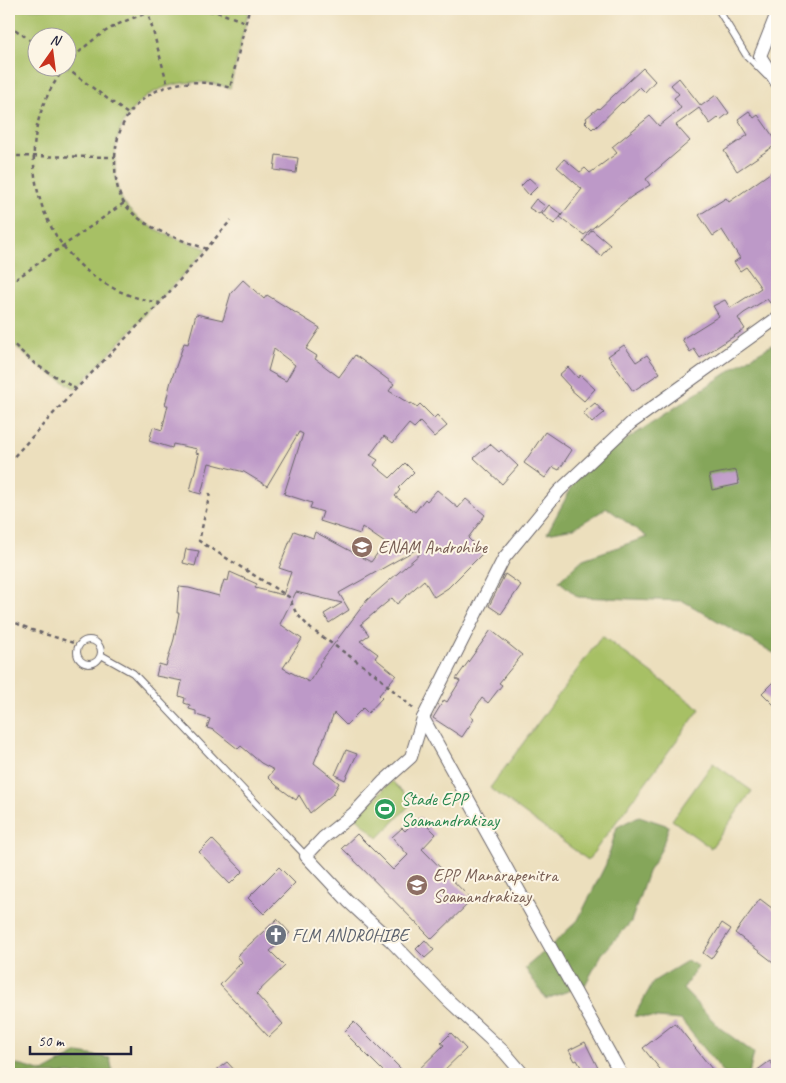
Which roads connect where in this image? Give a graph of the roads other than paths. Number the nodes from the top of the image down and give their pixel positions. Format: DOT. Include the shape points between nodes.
graph roads {
  1 [pos="718,9"];
  2 [pos="777,13"];
  3 [pos="777,84"];
  4 [pos="777,318"];
  5 [pos="101,655"];
  6 [pos="423,718"];
  7 [pos="306,856"];
  8 [pos="524,1074"];
  9 [pos="620,1074"];
  1 -- 3 [label="lane" via="746,55"];
  2 -- 3 [label="street" via="760,56"];
  4 -- 6 [label="street" via="631,423 559,491 504,558"];
  5 -- 5 [label="lane" via="95,662 86,664 77,654 80,645 92,640 100,646"];
  5 -- 7 [label="lane" via="132,673"];
  6 -- 7 [label="street" via="411,757"];
  6 -- 9 [label="street"];
  7 -- 8 [label="street"];
}
